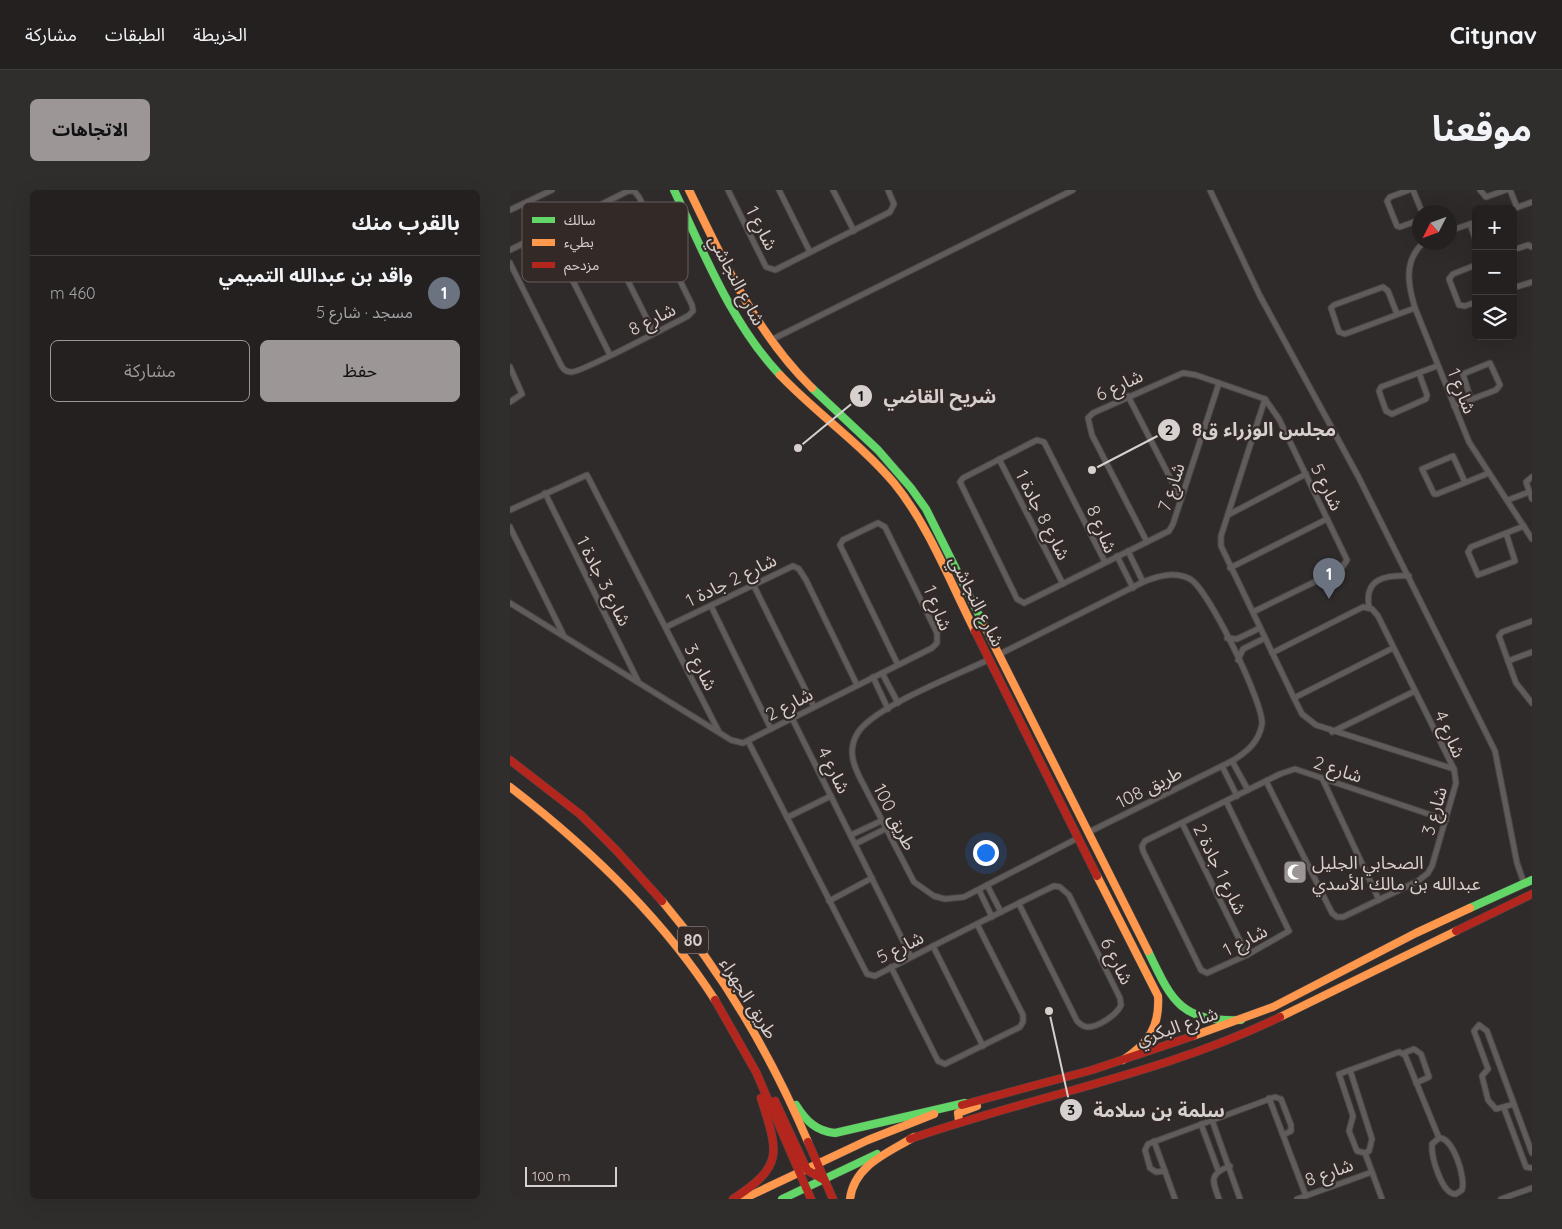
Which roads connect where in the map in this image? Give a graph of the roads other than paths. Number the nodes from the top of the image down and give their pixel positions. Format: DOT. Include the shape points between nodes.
graph roads {
  1 [pos="552,190"];
  2 [pos="674,190"];
  3 [pos="689,190"];
  4 [pos="728,190"];
  5 [pos="779,190"];
  6 [pos="834,190"];
  7 [pos="888,190"];
  8 [pos="1073,190"];
  9 [pos="1210,190"];
  10 [pos="1409,190"];
  11 [pos="1413,190"];
  12 [pos="1480,190"];
  13 [pos="1506,190"];
  14 [pos="1510,190"];
  15 [pos="527,202"];
  16 [pos="606,202"];
  17 [pos="642,202"];
  18 [pos="680,202"];
  19 [pos="1532,202"];
  20 [pos="522,204"];
  21 [pos="1419,205"];
  22 [pos="1514,205"];
  23 [pos="696,206"];
  24 [pos="1517,207"];
  25 [pos="510,210"];
  26 [pos="688,212"];
  27 [pos="688,218"];
  28 [pos="1412,223"];
  29 [pos="705,224"];
  30 [pos="1470,224"];
  31 [pos="693,228"];
  32 [pos="1457,229"];
  33 [pos="1472,230"];
  34 [pos="854,231"];
  35 [pos="522,244"];
  36 [pos="1532,247"];
  37 [pos="1517,249"];
  38 [pos="510,250"];
  39 [pos="1418,250"];
  40 [pos="810,252"];
  41 [pos="510,263"];
  42 [pos="1472,267"];
  43 [pos="574,282"];
  44 [pos="628,282"];
  45 [pos="680,282"];
  46 [pos="1532,282"];
  47 [pos="1517,287"];
  48 [pos="1472,303"];
  49 [pos="1415,308"];
  50 [pos="1397,314"];
  51 [pos="654,333"];
  52 [pos="770,340"];
  53 [pos="610,355"];
  54 [pos="510,366"];
  55 [pos="1437,366"];
  56 [pos="1419,373"];
  57 [pos="1219,383"];
  58 [pos="1128,396"];
  59 [pos="1265,399"];
  60 [pos="1472,400"];
  61 [pos="510,402"];
  62 [pos="1454,406"];
  63 [pos="999,459"];
  64 [pos="1306,474"];
  65 [pos="1489,474"];
  66 [pos="1532,477"];
  67 [pos="1465,482"];
  68 [pos="1529,492"];
  69 [pos="544,494"];
  70 [pos="1181,499"];
  71 [pos="1532,499"];
  72 [pos="1508,500"];
  73 [pos="510,510"];
  74 [pos="1228,515"];
  75 [pos="1327,519"];
  76 [pos="1524,526"];
  77 [pos="510,527"];
  78 [pos="1506,533"];
  79 [pos="1532,539"];
  80 [pos="1147,542"];
  81 [pos="1128,551"];
  82 [pos="1118,556"];
  83 [pos="952,561"];
  84 [pos="1105,562"];
  85 [pos="942,565"];
  86 [pos="1230,568"];
  87 [pos="960,575"];
  88 [pos="1409,576"];
  89 [pos="951,582"];
  90 [pos="1143,582"];
  91 [pos="753,584"];
  92 [pos="1063,584"];
  93 [pos="1132,588"];
  94 [pos="510,603"];
  95 [pos="710,606"];
  96 [pos="1368,607"];
  97 [pos="1253,612"];
  98 [pos="1532,621"];
  99 [pos="666,628"];
  100 [pos="1260,628"];
  101 [pos="564,635"];
  102 [pos="1228,638"];
  103 [pos="1265,638"];
  104 [pos="1393,648"];
  105 [pos="1532,652"];
  106 [pos="1272,653"];
  107 [pos="1000,654"];
  108 [pos="990,660"];
  109 [pos="1238,660"];
  110 [pos="1508,661"];
  111 [pos="898,665"];
  112 [pos="882,673"];
  113 [pos="872,678"];
  114 [pos="638,681"];
  115 [pos="857,685"];
  116 [pos="1415,691"];
  117 [pos="1294,698"];
  118 [pos="1532,702"];
  119 [pos="898,703"];
  120 [pos="814,707"];
  121 [pos="888,709"];
  122 [pos="792,718"];
  123 [pos="771,729"];
  124 [pos="718,730"];
  125 [pos="1332,732"];
  126 [pos="748,741"];
  127 [pos="510,760"];
  128 [pos="1232,761"];
  129 [pos="1222,766"];
  130 [pos="1454,769"];
  131 [pos="1322,778"];
  132 [pos="1266,781"];
  133 [pos="510,787"];
  134 [pos="1248,790"];
  135 [pos="510,792"];
  136 [pos="831,796"];
  137 [pos="1237,796"];
  138 [pos="1226,801"];
  139 [pos="546,816"];
  140 [pos="788,818"];
  141 [pos="881,820"];
  142 [pos="1446,820"];
  143 [pos="1182,823"];
  144 [pos="885,828"];
  145 [pos="1089,832"];
  146 [pos="851,835"];
  147 [pos="1078,838"];
  148 [pos="855,844"];
  149 [pos="872,878"];
  150 [pos="1532,880"];
  151 [pos="1524,884"];
  152 [pos="987,885"];
  153 [pos="979,890"];
  154 [pos="1532,894"];
  155 [pos="1379,900"];
  156 [pos="829,901"];
  157 [pos="1018,904"];
  158 [pos="1001,912"];
  159 [pos="992,916"];
  160 [pos="1133,921"];
  161 [pos="977,924"];
  162 [pos="1123,926"];
  163 [pos="1398,942"];
  164 [pos="933,946"];
  165 [pos="1247,955"];
  166 [pos="911,957"];
  167 [pos="891,967"];
  168 [pos="1352,980"];
  169 [pos="1241,1020"];
  170 [pos="983,1046"];
  171 [pos="1404,1053"];
  172 [pos="748,1054"];
  173 [pos="1123,1060"];
  174 [pos="772,1063"];
  175 [pos="1499,1065"];
  176 [pos="1488,1069"];
  177 [pos="1350,1070"];
  178 [pos="1416,1083"];
  179 [pos="992,1098"];
  180 [pos="1269,1098"];
  181 [pos="965,1103"];
  182 [pos="1514,1104"];
  183 [pos="1504,1108"];
  184 [pos="1365,1113"];
  185 [pos="1352,1116"];
  186 [pos="1212,1120"];
  187 [pos="959,1121"];
  188 [pos="1201,1124"];
  189 [pos="1283,1135"];
  190 [pos="914,1137"];
  191 [pos="1439,1138"];
  192 [pos="1154,1141"];
  193 [pos="1532,1152"];
  194 [pos="1365,1153"];
  195 [pos="817,1165"];
  196 [pos="1230,1166"];
  197 [pos="1532,1168"];
  198 [pos="1218,1170"];
  199 [pos="803,1171"];
  200 [pos="1165,1171"];
  201 [pos="1372,1172"];
  202 [pos="821,1182"];
  203 [pos="806,1188"];
  204 [pos="1532,1188"];
  205 [pos="1306,1196"];
  206 [pos="1517,1196"];
  207 [pos="1457,1197"];
  208 [pos="733,1199"];
  209 [pos="743,1199"];
  210 [pos="782,1199"];
  211 [pos="812,1199"];
  212 [pos="826,1199"];
  213 [pos="833,1199"];
  214 [pos="850,1199"];
  215 [pos="1175,1199"];
  216 [pos="1219,1199"];
  217 [pos="1240,1199"];
  218 [pos="1297,1199"];
  219 [pos="1382,1199"];
  220 [pos="1501,1199"];
  1 -- 15 [label="street"];
  2 -- 18 [label="main road, شارع النجاشي"];
  3 -- 23 [label="main road, شارع النجاشي"];
  4 -- 40 [label="street, شارع 1" via="766,267 775,270"];
  5 -- 40 [label="street"];
  6 -- 34 [label="street"];
  7 -- 34 [label="street, شارع 1" via="894,208"];
  8 -- 52 [label="street"];
  9 -- 88 [label="street" via="1260,296"];
  10 -- 28 [label="street" via="1390,197 1388,201 1397,226"];
  11 -- 21 [label="street"];
  12 -- 13 [label="street" via="1486,197"];
  14 -- 22 [label="street"];
  16 -- 17 [label="street, شارع 8" via="634,191"];
  19 -- 24 [label="street"];
  20 -- 25 [label="street"];
  23 -- 26 [label="main road"];
  23 -- 29 [label="main road, شارع النجاشي"];
  27 -- 31 [label="main road, شارع النجاشي"];
  29 -- 31 [label="main road" via="698,222"];
  29 -- 52 [label="main road, شارع النجاشي" via="742,296"];
  30 -- 32 [label="street"];
  30 -- 33 [label="street"];
  31 -- 85 [label="main road, شارع النجاشي" via="727,298 762,354 796,392 854,442 890,480 916,516"];
  34 -- 40 [label="street, شارع 1"];
  35 -- 38 [label="street, شارع 8"];
  36 -- 37 [label="street"];
  39 -- 49 [label="street, شارع 1" via="1409,268 1409,288"];
  41 -- 53 [label="street, شارع 8" via="565,370 576,372"];
  42 -- 48 [label="street" via="1449,279 1460,304"];
  43 -- 53 [label="street"];
  44 -- 51 [label="street"];
  45 -- 51 [label="street, شارع 8" via="693,308 688,316"];
  46 -- 47 [label="street"];
  49 -- 50 [label="street"];
  49 -- 55 [label="street, شارع 1"];
  50 -- 50 [label="street" via="1341,334 1331,308 1384,287"];
  51 -- 53 [label="street, شارع 8"];
  52 -- 83 [label="main road, شارع النجاشي" via="805,381 899,471 926,509"];
  54 -- 61 [label="street" via="522,394"];
  55 -- 56 [label="street"];
  55 -- 62 [label="street, شارع 1"];
  56 -- 56 [label="street" via="1379,388 1389,413 1426,399"];
  57 -- 58 [label="street, شارع 6" via="1183,373"];
  57 -- 59 [label="street, شارع 6"];
  57 -- 70 [label="street, شارع 7"];
  58 -- 70 [label="street"];
  58 -- 80 [label="street, شارع 6" via="1093,413 1088,418 1089,426"];
  59 -- 64 [label="street, شارع 5" via="1279,419"];
  59 -- 74 [label="street"];
  60 -- 60 [label="street" via="1500,387 1490,363 1463,374"];
  60 -- 62 [label="street"];
  62 -- 65 [label="street, شارع 1" via="1469,442"];
  63 -- 84 [label="street, شارع 8" via="1037,440 1044,442"];
  63 -- 92 [label="street, شارع 8 جادة 1"];
  63 -- 92 [label="street, شارع 8" via="960,482 1017,600 1024,603"];
  64 -- 74 [label="street"];
  64 -- 75 [label="street, شارع 5"];
  65 -- 67 [label="street"];
  65 -- 72 [label="street, شارع 1"];
  66 -- 68 [label="street" via="1526,480"];
  67 -- 67 [label="street" via="1434,494 1422,469 1453,456"];
  68 -- 71 [label="street"];
  68 -- 72 [label="street"];
  69 -- 73 [label="street, شارع 3"];
  69 -- 99 [label="street, شارع 3" via="587,475"];
  69 -- 114 [label="street, شارع 3 جادة 1"];
  70 -- 80 [label="street, شارع 7" via="1169,531"];
  72 -- 76 [label="street, شارع 1"];
  74 -- 86 [label="street" via="1221,546"];
  75 -- 86 [label="street"];
  75 -- 97 [label="street, شارع 5" via="1347,560 1345,565"];
  76 -- 78 [label="street"];
  76 -- 79 [label="street, شارع 1"];
  77 -- 101 [label="street"];
  78 -- 78 [label="street" via="1468,550 1478,575 1515,561"];
  80 -- 81 [label="street, شارع 7"];
  81 -- 82 [label="street, شارع 7"];
  81 -- 90 [label="street"];
  82 -- 84 [label="street, شارع 7"];
  82 -- 93 [label="street"];
  83 -- 85 [label="main road" via="947,566"];
  83 -- 87 [label="main road, شارع النجاشي"];
  84 -- 92 [label="street, شارع 8"];
  85 -- 89 [label="main road, شارع النجاشي"];
  86 -- 97 [label="street"];
  87 -- 89 [label="main road" via="954,574"];
  87 -- 107 [label="main road, شارع النجاشي"];
  88 -- 96 [label="street" via="1390,575 1379,580 1369,591"];
  88 -- 151 [label="street" via="1495,751"];
  89 -- 108 [label="main road, شارع النجاشي"];
  90 -- 93 [label="street, طريق 108"];
  90 -- 102 [label="street, طريق 108" via="1171,574 1190,579 1200,586"];
  91 -- 95 [label="street, شارع 2 جادة 1"];
  91 -- 115 [label="street, شارع 2 جادة 1" via="788,567 799,569"];
  91 -- 120 [label="street"];
  93 -- 107 [label="street, طريق 108"];
  94 -- 101 [label="street, شارع 3"];
  95 -- 99 [label="street, شارع 2 جادة 1"];
  95 -- 123 [label="street"];
  96 -- 104 [label="street, شارع 4" via="1378,616"];
  96 -- 106 [label="street"];
  97 -- 100 [label="street"];
  98 -- 110 [label="street" via="1500,633"];
  99 -- 124 [label="street, شارع 3"];
  100 -- 102 [label="street" via="1237,639"];
  100 -- 103 [label="street"];
  101 -- 114 [label="street, شارع 3"];
  102 -- 109 [label="street, طريق 108"];
  103 -- 106 [label="street"];
  103 -- 109 [label="street" via="1243,649"];
  104 -- 116 [label="street, شارع 4"];
  104 -- 117 [label="street"];
  105 -- 110 [label="street"];
  106 -- 117 [label="street, شارع 4"];
  107 -- 145 [label="main road, شارع النجاشي"];
  108 -- 119 [label="street, طريق 100"];
  108 -- 147 [label="main road, شارع النجاشي"];
  109 -- 128 [label="street, طريق 108" via="1257,701 1262,721 1256,741"];
  110 -- 118 [label="street" via="1518,688"];
  111 -- 111 [label="street, شارع 1" via="932,648 938,640 937,633 886,527 875,522 843,540 840,548"];
  111 -- 112 [label="street, شارع 2"];
  112 -- 113 [label="street, شارع 2"];
  112 -- 119 [label="street"];
  113 -- 115 [label="street, شارع 2"];
  113 -- 121 [label="street"];
  114 -- 124 [label="street, شارع 3"];
  115 -- 120 [label="street, شارع 2"];
  116 -- 125 [label="street"];
  116 -- 130 [label="street, شارع 4"];
  117 -- 125 [label="street, شارع 4" via="1307,720"];
  119 -- 121 [label="street, طريق 100"];
  120 -- 122 [label="street, شارع 2"];
  121 -- 141 [label="street, طريق 100" via="857,733 852,753 854,765"];
  122 -- 123 [label="street, شارع 2"];
  122 -- 136 [label="street, شارع 4"];
  123 -- 126 [label="street, شارع 2"];
  124 -- 126 [label="street" via="738,743"];
  125 -- 130 [label="street, شارع 4"];
  126 -- 140 [label="street, شارع 5"];
  127 -- 174 [label="main road, طريق الجهراء / 80" via="590,823 665,903 715,970"];
  128 -- 129 [label="street, طريق 108"];
  128 -- 134 [label="street"];
  129 -- 137 [label="street"];
  129 -- 145 [label="street, طريق 108"];
  130 -- 142 [label="street, شارع 3" via="1456,783"];
  131 -- 132 [label="street, شارع 2" via="1296,769"];
  131 -- 142 [label="street, شارع 2"];
  131 -- 155 [label="street"];
  132 -- 134 [label="street, شارع 2"];
  132 -- 155 [label="street, شارع 3" via="1332,913 1343,917"];
  133 -- 139 [label="main road, طريق الجهراء / 80"];
  134 -- 137 [label="street, شارع 2"];
  135 -- 139 [label="main road"];
  136 -- 140 [label="street"];
  136 -- 146 [label="street, شارع 4"];
  137 -- 138 [label="street, شارع 2"];
  138 -- 143 [label="street, شارع 1"];
  138 -- 165 [label="street, شارع 1" via="1289,931"];
  139 -- 172 [label="main road, طريق الجهراء / 80" via="604,866 650,914 702,983"];
  140 -- 156 [label="street, شارع 5"];
  141 -- 144 [label="street, طريق 100"];
  141 -- 146 [label="street"];
  142 -- 155 [label="street, شارع 3" via="1428,873"];
  143 -- 165 [label="street, شارع 1 جادة 2"];
  143 -- 165 [label="street, شارع 1" via="1143,844 1142,848 1201,970 1212,972"];
  144 -- 148 [label="street"];
  144 -- 153 [label="street, طريق 100" via="910,876 922,889 945,899 964,897"];
  145 -- 160 [label="main road, شارع النجاشي"];
  146 -- 148 [label="street, شارع 4"];
  147 -- 152 [label="street, طريق 100"];
  147 -- 162 [label="main road, شارع النجاشي"];
  148 -- 149 [label="street, شارع 4"];
  149 -- 156 [label="street"];
  149 -- 166 [label="street, شارع 4"];
  150 -- 151 [label="main road, شارع البكري"];
  151 -- 163 [label="main road, شارع البكري"];
  152 -- 153 [label="street, طريق 100"];
  152 -- 158 [label="street"];
  153 -- 159 [label="street"];
  154 -- 168 [label="main road, شارع البكري"];
  156 -- 167 [label="street, شارع 5" via="867,974 875,976"];
  157 -- 157 [label="street, شارع 6" via="1078,1021 1090,1027 1115,1014 1121,1005 1120,998 1069,895 1054,886"];
  157 -- 158 [label="street, شارع 5"];
  158 -- 159 [label="street, شارع 5"];
  159 -- 161 [label="street, شارع 5"];
  160 -- 162 [label="main road" via="1131,927"];
  160 -- 169 [label="main road, شارع النجاشي" via="1176,1003 1195,1017 1216,1021"];
  161 -- 164 [label="street, شارع 5"];
  161 -- 170 [label="street" via="1023,1016 1020,1027"];
  162 -- 173 [label="main road, شارع النجاشي" via="1158,996 1159,1014 1149,1039"];
  163 -- 168 [label="main road" via="1402,946 1400,952"];
  163 -- 169 [label="main road, شارع البكري" via="1281,1003"];
  164 -- 166 [label="street, شارع 5"];
  164 -- 170 [label="street"];
  166 -- 167 [label="street, شارع 5"];
  167 -- 170 [label="street" via="938,1061 946,1064"];
  168 -- 187 [label="main road, شارع البكري" via="1276,1019 1212,1046 1093,1086"];
  169 -- 173 [label="main road, شارع البكري"];
  171 -- 177 [label="street"];
  171 -- 178 [label="street"];
  171 -- 178 [label="street" via="1414,1049 1422,1054 1429,1078"];
  172 -- 199 [label="main road" via="756,1060"];
  172 -- 208 [label="main road" via="774,1141 774,1154 767,1174"];
  173 -- 179 [label="main road, شارع البكري"];
  174 -- 181 [label="main road" via="804,1119 826,1132 854,1129"];
  174 -- 195 [label="main road, طريق الجهراء / 80"];
  175 -- 176 [label="street"];
  175 -- 176 [label="street" via="1487,1030 1479,1025 1474,1031"];
  175 -- 182 [label="street"];
  176 -- 183 [label="street" via="1482,1076 1488,1100 1496,1109"];
  177 -- 184 [label="street"];
  177 -- 185 [label="street" via="1339,1076"];
  178 -- 191 [label="street"];
  179 -- 181 [label="main road, شارع البكري"];
  179 -- 187 [label="main road" via="984,1104 960,1110"];
  180 -- 186 [label="street"];
  180 -- 189 [label="street"];
  180 -- 189 [label="street" via="1280,1097 1285,1107 1292,1128"];
  181 -- 195 [label="main road, شارع البكري" via="868,1140"];
  182 -- 183 [label="street"];
  182 -- 193 [label="street"];
  183 -- 197 [label="street" via="1526,1167"];
  184 -- 185 [label="street"];
  184 -- 194 [label="street" via="1372,1143 1370,1151"];
  185 -- 194 [label="street" via="1349,1128 1353,1145"];
  186 -- 188 [label="street"];
  186 -- 196 [label="street"];
  187 -- 190 [label="main road, شارع البكري"];
  188 -- 192 [label="street"];
  188 -- 198 [label="street"];
  189 -- 205 [label="street"];
  190 -- 202 [label="main road, شارع البكري"];
  190 -- 214 [label="main road" via="868,1165 853,1182"];
  191 -- 207 [label="street" via="1452,1147 1464,1182"];
  191 -- 207 [label="street" via="1432,1144 1432,1153 1445,1189"];
  192 -- 200 [label="street"];
  192 -- 200 [label="street" via="1145,1150 1150,1168 1156,1172"];
  194 -- 201 [label="street, شارع 8"];
  195 -- 199 [label="main road, شارع البكري"];
  195 -- 202 [label="main road, طريق الجهراء / 80"];
  196 -- 198 [label="street"];
  196 -- 217 [label="street"];
  198 -- 216 [label="street" via="1213,1182"];
  199 -- 202 [label="main road"];
  199 -- 203 [label="main road"];
  199 -- 209 [label="main road, شارع البكري"];
  200 -- 215 [label="street"];
  201 -- 205 [label="street, شارع 8"];
  201 -- 219 [label="street, شارع 8"];
  202 -- 203 [label="main road, شارع البكري"];
  202 -- 212 [label="main road"];
  202 -- 213 [label="main road, طريق الجهراء / 80"];
  203 -- 210 [label="main road, شارع البكري"];
  203 -- 211 [label="main road"];
  204 -- 206 [label="street"];
  205 -- 218 [label="street, شارع 8"];
  206 -- 220 [label="street"];
}
